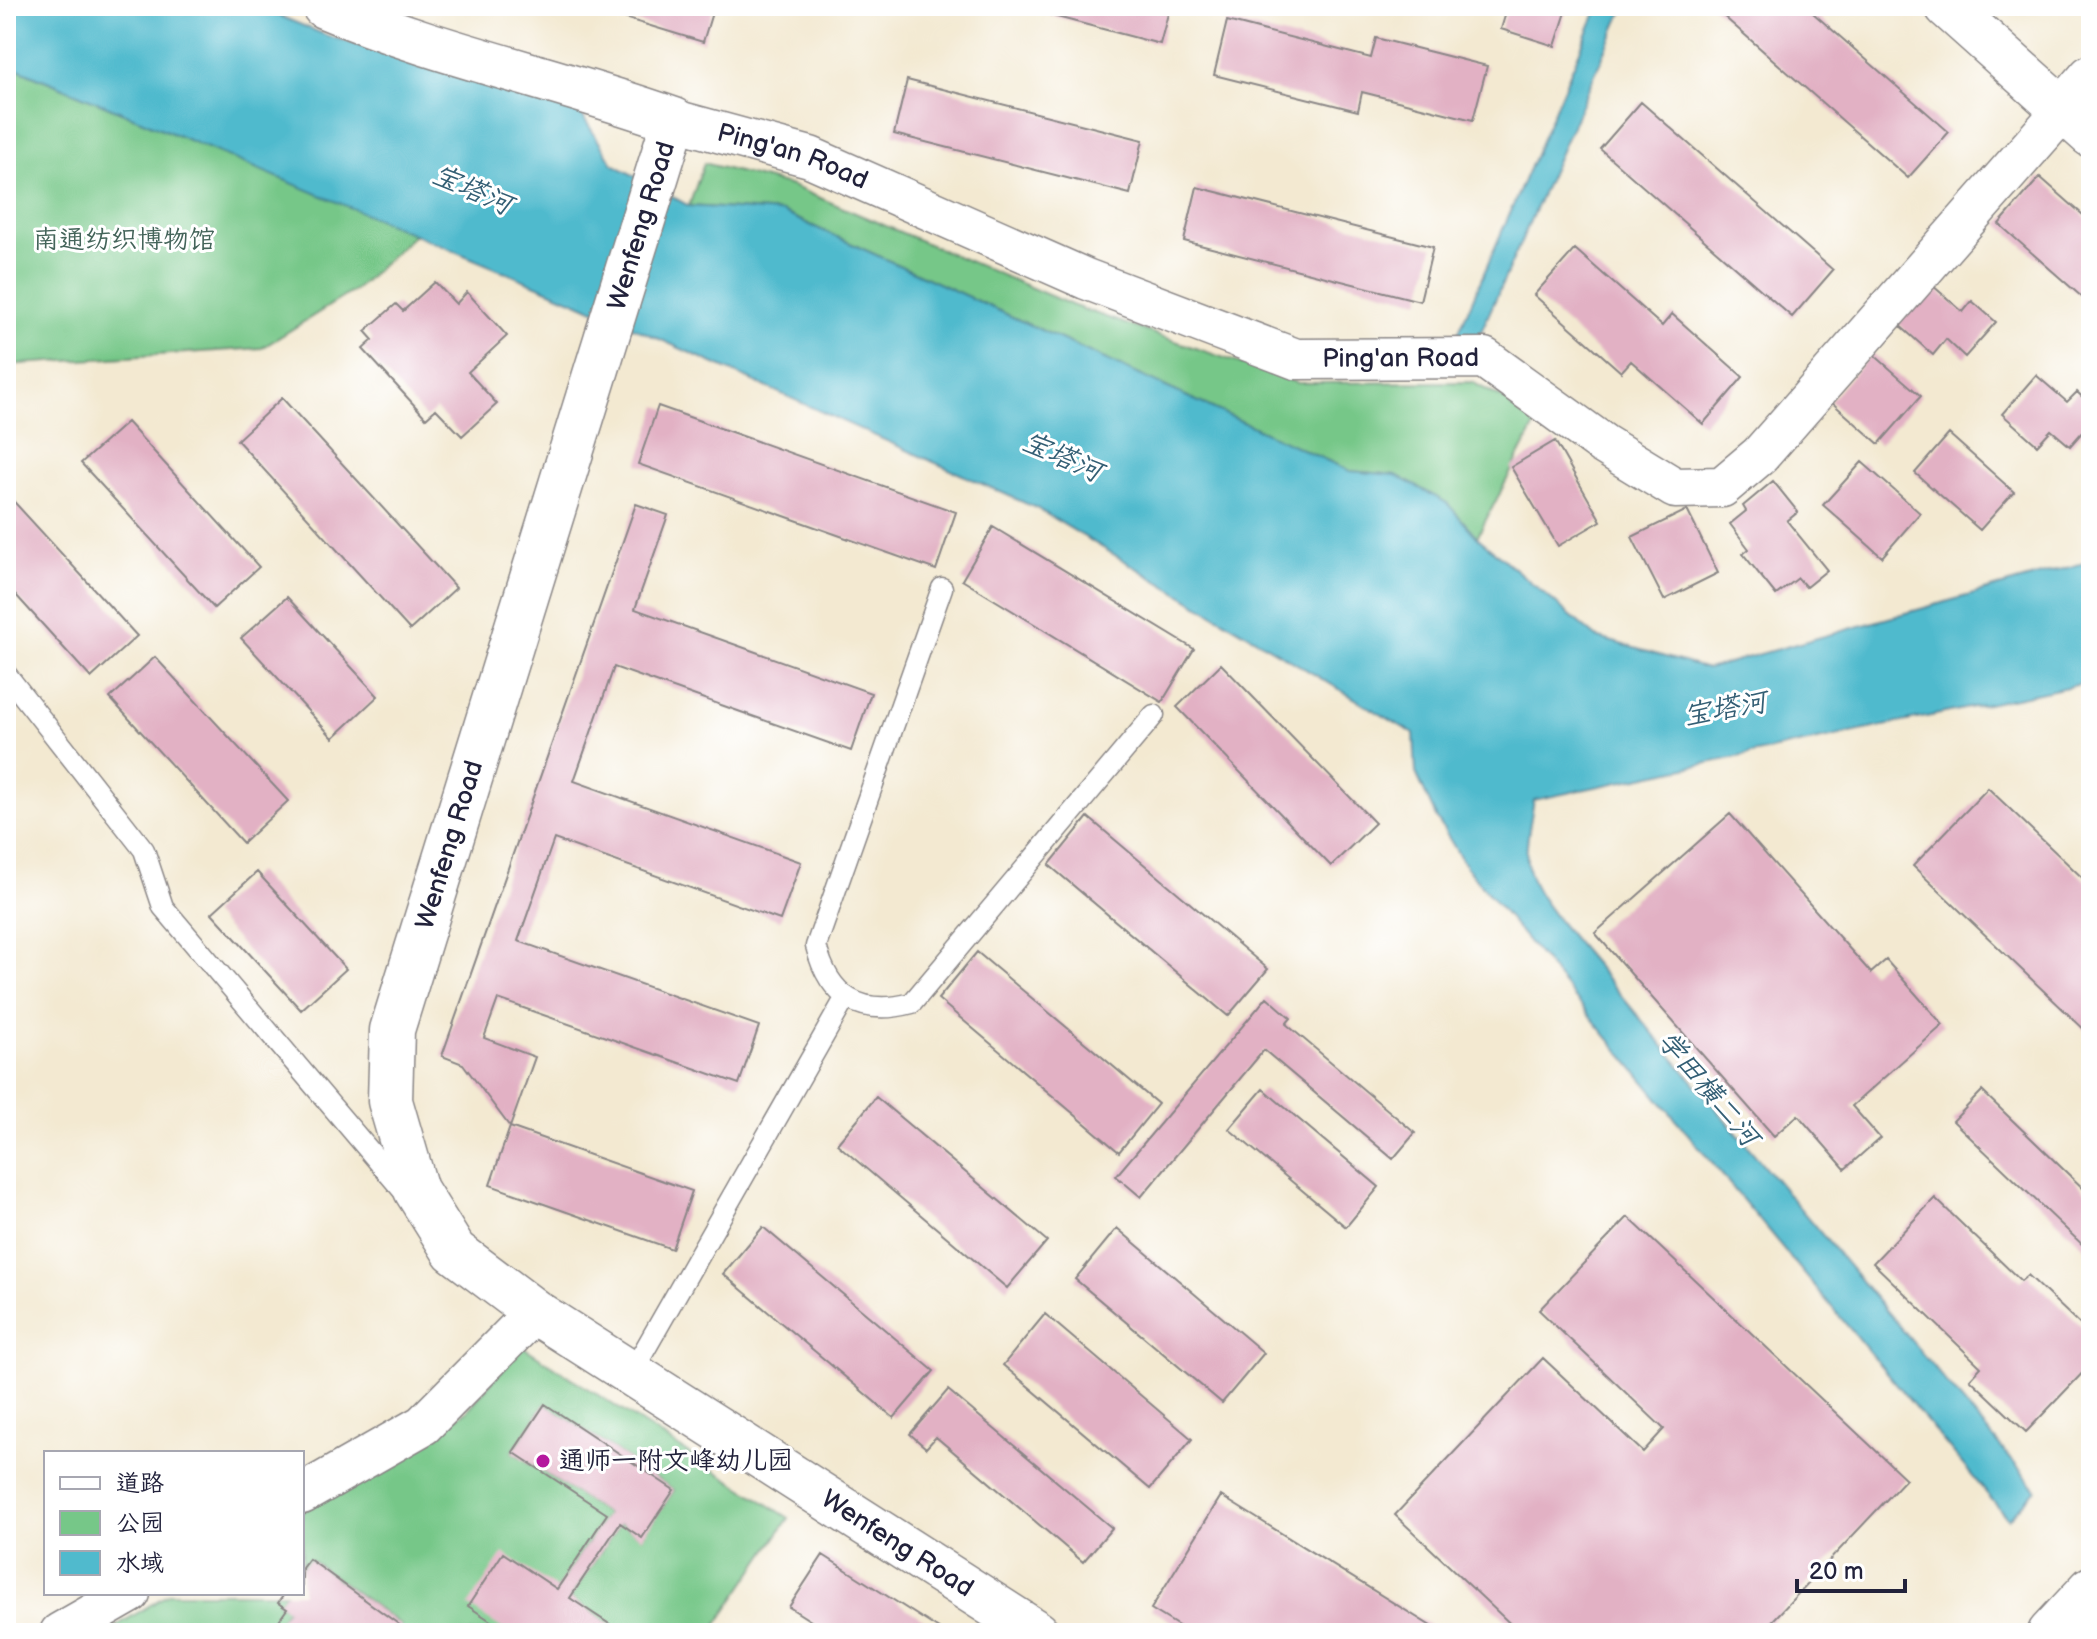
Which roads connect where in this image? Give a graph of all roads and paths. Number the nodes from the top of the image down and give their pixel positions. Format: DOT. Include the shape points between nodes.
graph roads {
  1 [pos="324,6"];
  2 [pos="1947,6"];
  3 [pos="2082,107"];
  4 [pos="668,139"];
  5 [pos="942,588"];
  6 [pos="6,674"];
  7 [pos="1154,715"];
  8 [pos="846,997"];
  9 [pos="454,1251"];
  10 [pos="535,1312"];
  11 [pos="631,1374"];
  12 [pos="304,1493"];
  13 [pos="2091,1589"];
  14 [pos="126,1595"];
  15 [pos="60,1633"];
  16 [pos="1037,1633"];
  17 [pos="2050,1633"];
  1 -- 4 [label="street, Wenfeng Road" via="378,29 593,91"];
  2 -- 3 [label="street"];
  3 -- 4 [label="street, Ping'an Road" via="1760,455 1722,487 1675,488 1603,444 1484,358 1296,359 1086,279 810,157"];
  4 -- 9 [label="street, Wenfeng Road" via="392,1030 390,1101 416,1190"];
  5 -- 8 [label="lane" via="816,946 821,967"];
  6 -- 9 [label="lane" via="144,850 163,907"];
  7 -- 8 [label="lane" via="912,1003 869,1008"];
  8 -- 11 [label="lane"];
  9 -- 10 [label="street, Wenfeng Road"];
  10 -- 11 [label="street, Wenfeng Road"];
  10 -- 12 [label="street" via="423,1425"];
  11 -- 16 [label="street, Wenfeng Road"];
  13 -- 17 [label="street"];
  14 -- 15 [label="street"];
}
